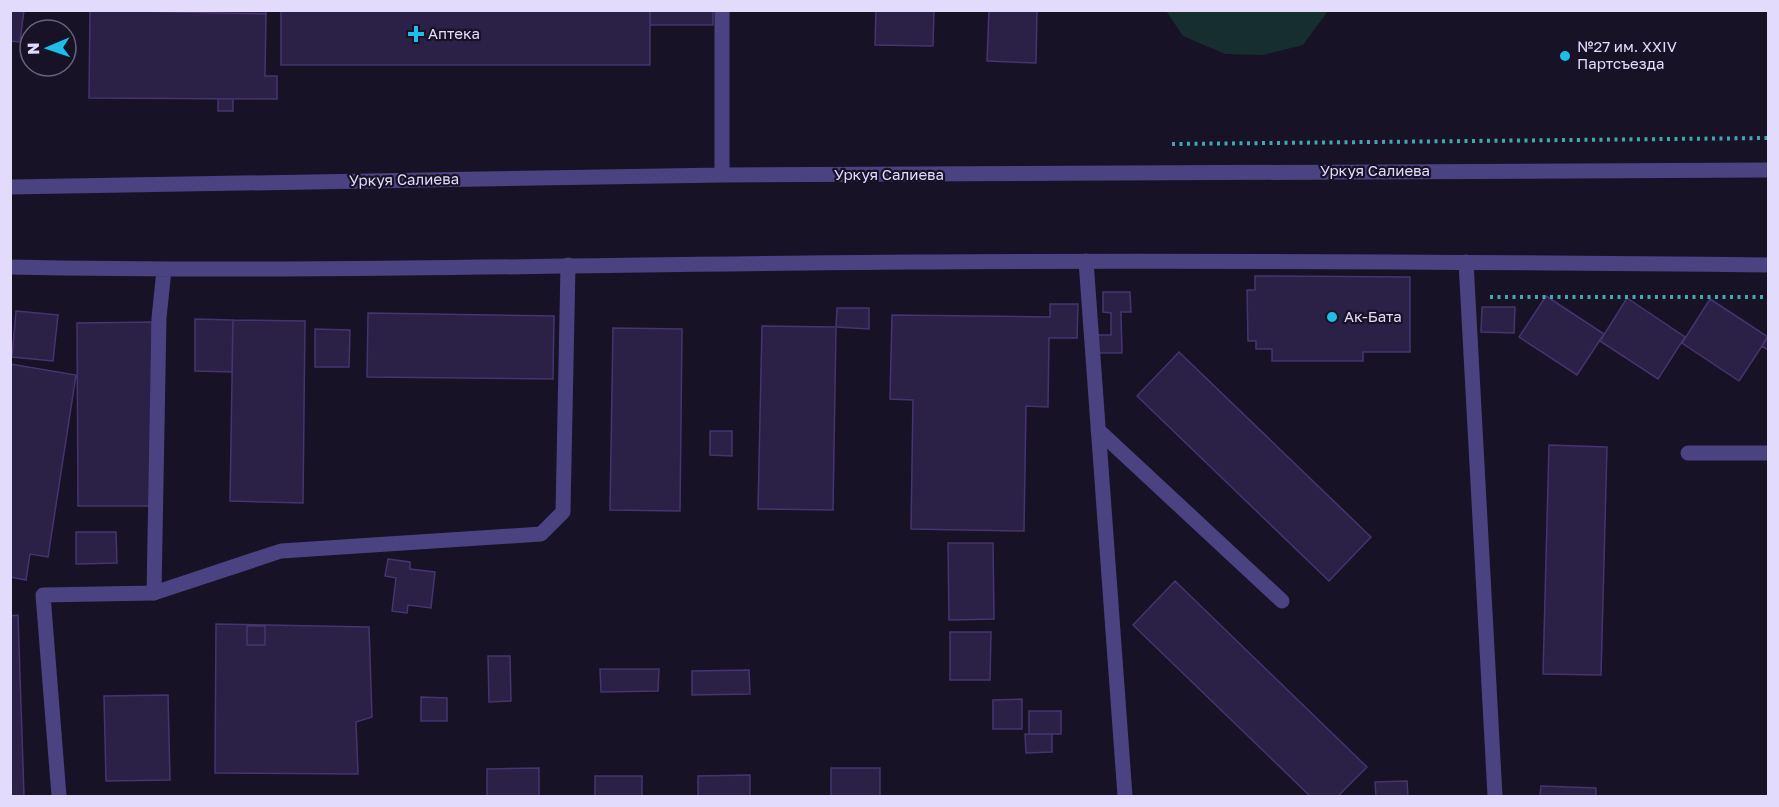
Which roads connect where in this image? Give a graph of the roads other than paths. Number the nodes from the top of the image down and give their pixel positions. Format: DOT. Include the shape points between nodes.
graph roads {
  1 [pos="722,10"];
  2 [pos="1768,170"];
  3 [pos="722,175"];
  4 [pos="10,187"];
  5 [pos="1086,261"];
  6 [pos="1466,262"];
  7 [pos="568,265"];
  8 [pos="1768,265"];
  9 [pos="10,267"];
  10 [pos="164,270"];
  11 [pos="1098,430"];
  12 [pos="1688,453"];
  13 [pos="1768,453"];
  14 [pos="154,593"];
  15 [pos="1282,601"];
  16 [pos="59,796"];
  17 [pos="1125,796"];
  18 [pos="1495,796"];
  1 -- 3 [label="street"];
  2 -- 3 [label="street, Уркуя Салиева"];
  3 -- 4 [label="street, Уркуя Салиева"];
  5 -- 6 [label="street"];
  5 -- 7 [label="street"];
  5 -- 11 [label="street"];
  6 -- 8 [label="street"];
  6 -- 18 [label="street"];
  7 -- 10 [label="street"];
  7 -- 14 [label="street" via="563,512 541,534 281,551"];
  9 -- 10 [label="street"];
  10 -- 14 [label="street" via="159,318"];
  11 -- 15 [label="street"];
  11 -- 17 [label="street"];
  12 -- 13 [label="street"];
  14 -- 16 [label="street" via="44,596"];
}
